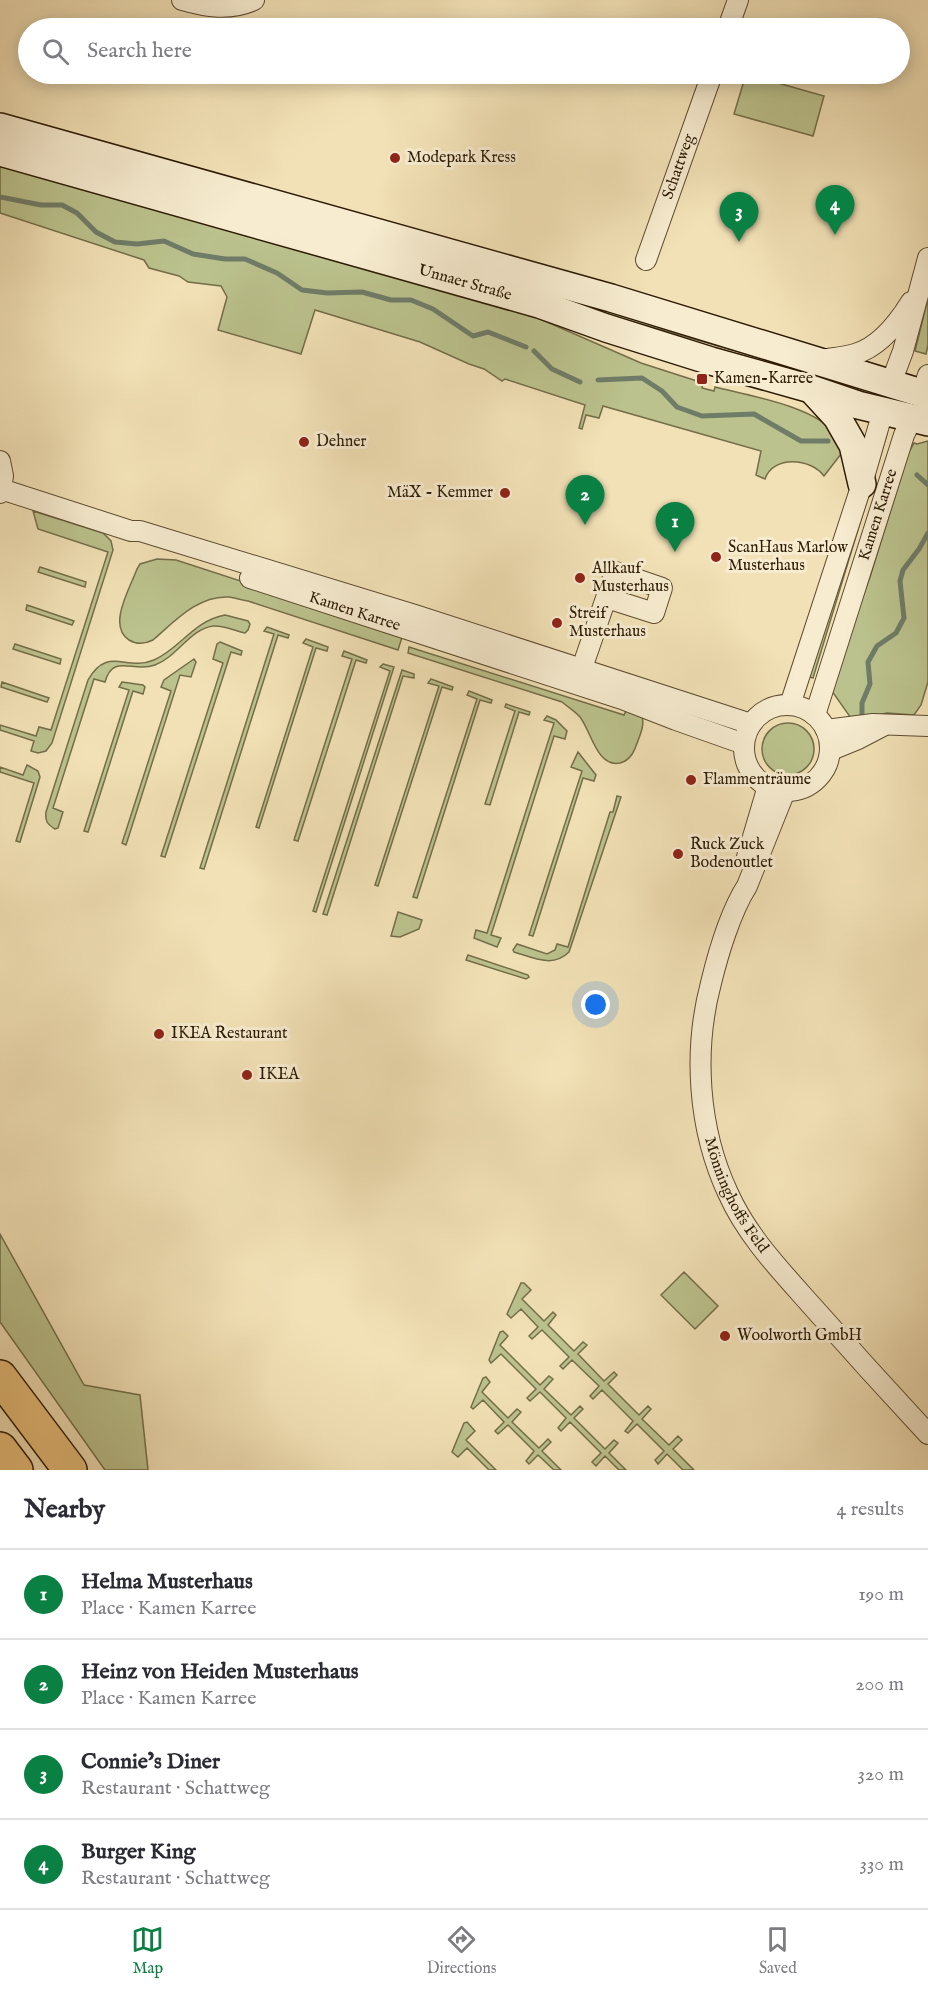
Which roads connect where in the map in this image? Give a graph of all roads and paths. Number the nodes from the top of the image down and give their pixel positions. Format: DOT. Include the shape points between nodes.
graph roads {
  1 [pos="182,0"];
  2 [pos="254,0"];
  3 [pos="738,0"];
  4 [pos="732,18"];
  5 [pos="708,84"];
  6 [pos="0,127"];
  7 [pos="0,152"];
  8 [pos="928,258"];
  9 [pos="646,260"];
  10 [pos="919,290"];
  11 [pos="818,361"];
  12 [pos="891,383"];
  13 [pos="811,389"];
  14 [pos="924,401"];
  15 [pos="883,411"];
  16 [pos="0,461"];
  17 [pos="862,484"];
  18 [pos="1,491"];
  19 [pos="607,598"];
  20 [pos="581,676"];
  21 [pos="790,705"];
  22 [pos="820,722"];
  23 [pos="751,724"];
  24 [pos="928,726"];
  25 [pos="870,729"];
  26 [pos="744,744"];
  27 [pos="831,750"];
  28 [pos="776,789"];
  29 [pos="0,1377"];
  30 [pos="928,1434"];
  31 [pos="0,1449"];
  32 [pos="16,1470"];
  33 [pos="70,1470"];
  1 -- 2 [label="street" via="224,8"];
  3 -- 4 [label="street"];
  5 -- 9 [label="street, Schattweg"];
  6 -- 11 [label="main road, Unnaer Straße" via="611,298"];
  7 -- 13 [label="main road, Unnaer Straße" via="539,304"];
  8 -- 10 [label="street"];
  10 -- 11 [label="street" via="882,338 857,353"];
  10 -- 12 [label="street"];
  11 -- 12 [label="main road, Unnaer Straße"];
  12 -- 14 [label="main road, Unnaer Straße"];
  12 -- 15 [label="main road, Kamen Karree"];
  13 -- 15 [label="main road, Unnaer Straße"];
  13 -- 17 [label="main road, Kamen Karree" via="837,417 853,444"];
  14 -- 15 [label="main road, Unnaer Straße"];
  14 -- 22 [label="street, Kamen Karree" via="900,446"];
  15 -- 17 [label="street, Kamen Karree"];
  16 -- 18 [label="street, Kamen Karree"];
  17 -- 21 [label="street, Kamen Karree"];
  18 -- 20 [label="street, Kamen Karree" via="131,531 151,546"];
  19 -- 20 [label="street"];
  20 -- 23 [label="street, Kamen Karree"];
  20 -- 26 [label="street, Kamen Karree" via="622,699"];
  21 -- 22 [label="street" via="803,708"];
  21 -- 23 [label="street" via="776,706"];
  22 -- 25 [label="street"];
  22 -- 27 [label="street"];
  23 -- 26 [label="street"];
  24 -- 25 [label="street"];
  25 -- 27 [label="street"];
  26 -- 28 [label="street" via="751,772 761,783"];
  27 -- 28 [label="street" via="822,774 813,783 801,789"];
  28 -- 30 [label="street, Mönninghoffs Feld" via="740,883 740,898 705,1004 701,1036 703,1100 714,1155 728,1193 776,1266"];
  29 -- 33 [label="highway"];
  31 -- 32 [label="highway"];
}
